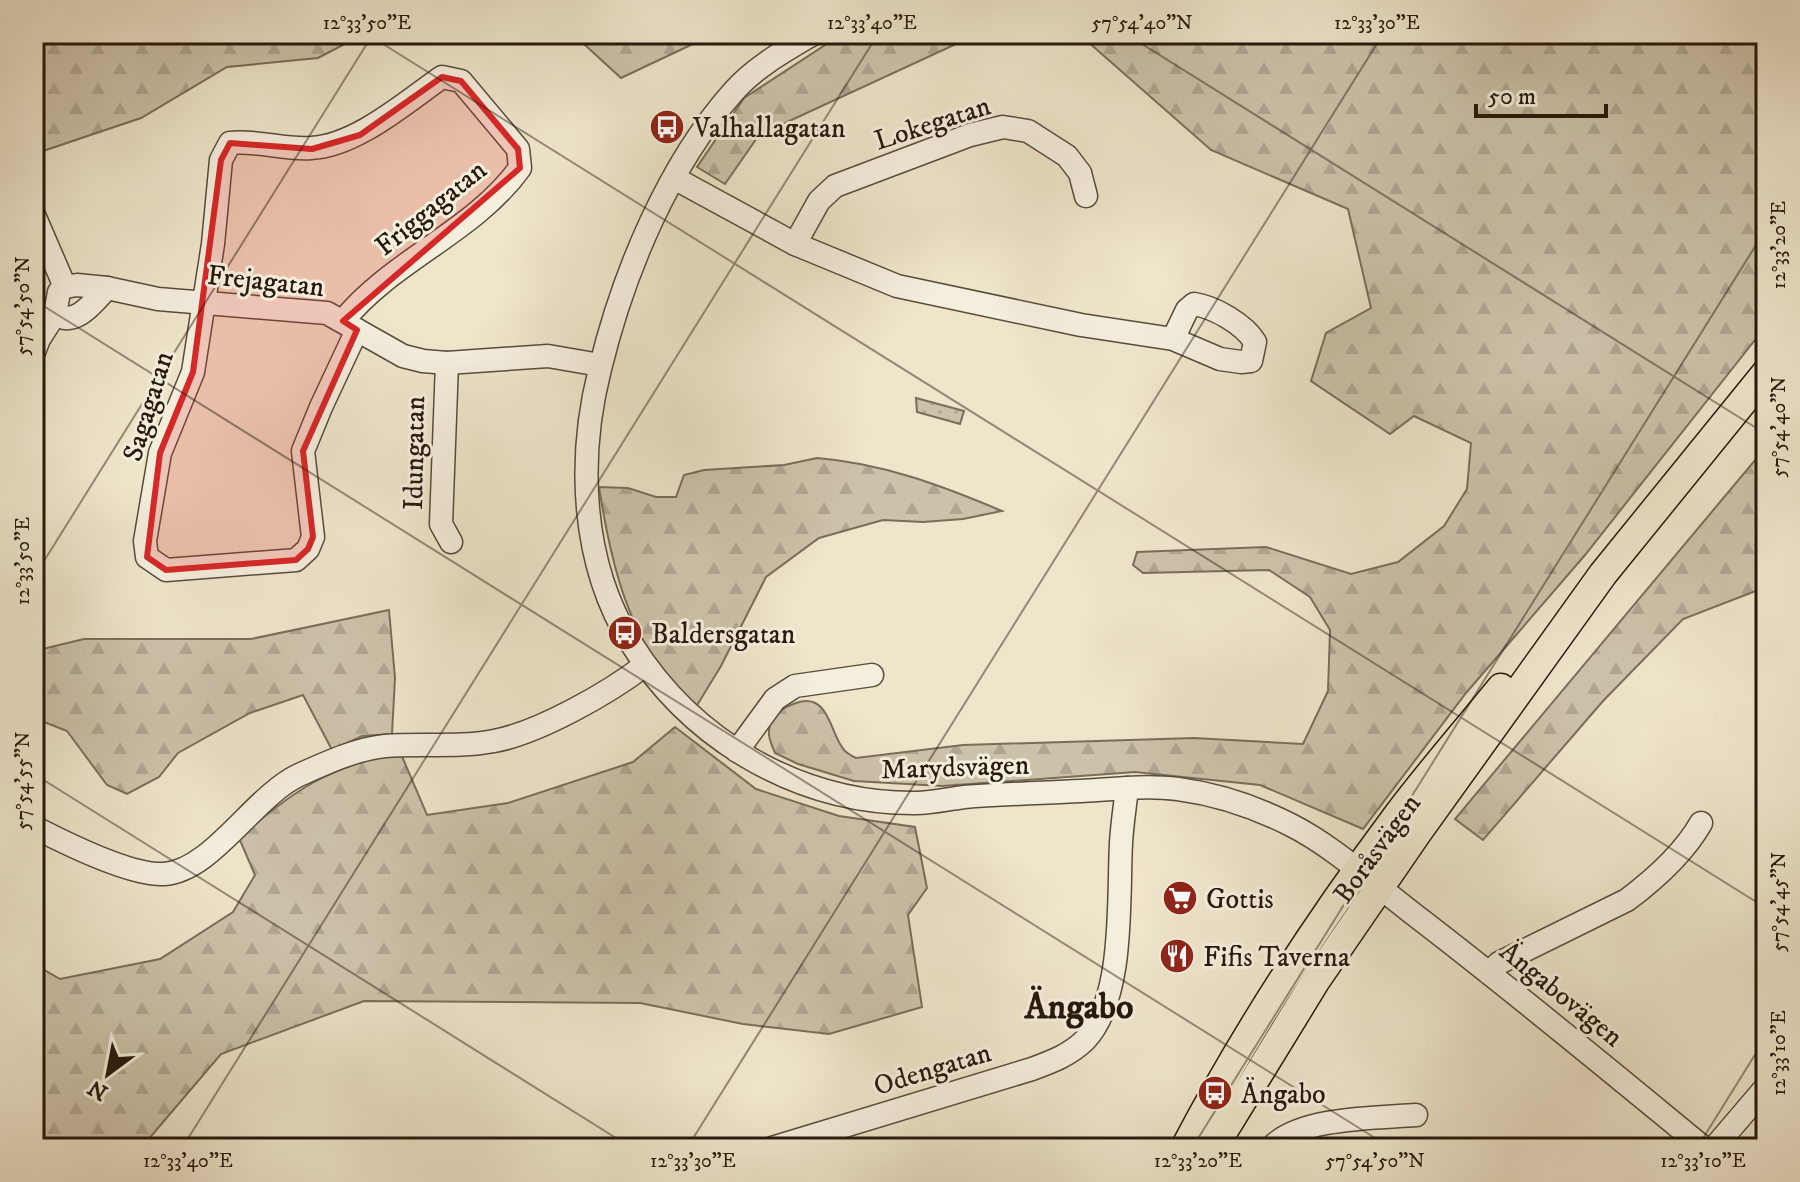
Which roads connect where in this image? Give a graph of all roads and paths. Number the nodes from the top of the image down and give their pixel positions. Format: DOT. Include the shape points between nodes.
graph roads {
  1 [pos="813,34"];
  2 [pos="674,178"];
  3 [pos="1086,196"];
  4 [pos="34,215"];
  5 [pos="795,244"];
  6 [pos="65,287"];
  7 [pos="107,288"];
  8 [pos="204,303"];
  9 [pos="55,314"];
  10 [pos="350,325"];
  11 [pos="1173,339"];
  12 [pos="34,352"];
  13 [pos="447,363"];
  14 [pos="600,365"];
  15 [pos="1766,373"];
  16 [pos="451,542"];
  17 [pos="645,665"];
  18 [pos="872,675"];
  19 [pos="737,751"];
  20 [pos="1127,788"];
  21 [pos="1701,823"];
  22 [pos="34,827"];
  23 [pos="1369,880"];
  24 [pos="1489,973"];
  25 [pos="1766,1087"];
  26 [pos="1416,1115"];
  27 [pos="772,1148"];
  28 [pos="1185,1148"];
  29 [pos="1213,1148"];
  30 [pos="1271,1148"];
  31 [pos="1704,1148"];
  32 [pos="1714,1148"];
  1 -- 2 [label="street, Marydsvägen" via="736,88"];
  2 -- 5 [label="street"];
  2 -- 14 [label="street, Marydsvägen" via="639,251"];
  3 -- 5 [label="street, Lokegatan" via="1080,173 1067,156 1028,131 1003,127 835,186 819,201"];
  4 -- 6 [label="street"];
  5 -- 11 [label="street" via="897,286"];
  6 -- 7 [label="street, Frejagatan"];
  6 -- 9 [label="street"];
  7 -- 8 [label="street, Frejagatan"];
  7 -- 9 [label="street" via="71,319"];
  8 -- 10 [label="street, Frejagatan" via="327,313"];
  8 -- 10 [label="street, Sagagatan" via="193,372 160,453 145,541 147,557 166,570 296,560 308,549 313,537 303,451"];
  8 -- 10 [label="street, Friggagatan" via="221,160 230,143 312,149 360,135 442,77 461,81 518,149 520,168 462,224 359,301"];
  9 -- 12 [label="street"];
  10 -- 13 [label="street, Frejagatan" via="403,356"];
  13 -- 14 [label="street, Frejagatan" via="548,356"];
  13 -- 16 [label="street, Idungatan" via="441,524"];
  14 -- 17 [label="street, Marydsvägen" via="587,432 592,543 608,596"];
  15 -- 23 [label="main road, Boråsvägen" via="1603,574"];
  17 -- 19 [label="street, Marydsvägen" via="683,708"];
  17 -- 22 [label="street" via="513,737 457,746 385,746 296,776 184,870 145,873"];
  18 -- 19 [label="street" via="795,686 775,699"];
  19 -- 20 [label="street, Marydsvägen" via="793,780 863,800 918,803"];
  20 -- 23 [label="street, Marydsvägen" via="1195,792 1261,812 1293,826"];
  20 -- 27 [label="street, Odengatan" via="1112,980 1099,1020 1086,1039 1057,1060 1032,1069"];
  21 -- 24 [label="street" via="1692,839 1627,900 1499,963"];
  23 -- 24 [label="street, Ängabovägen"];
  23 -- 28 [label="main road, Boråsvägen" via="1251,1031"];
  23 -- 29 [label="main road, Boråsvägen" via="1316,980"];
  24 -- 31 [label="street, Ängabovägen"];
  25 -- 32 [label="street"];
  26 -- 30 [label="street" via="1292,1132"];
}
